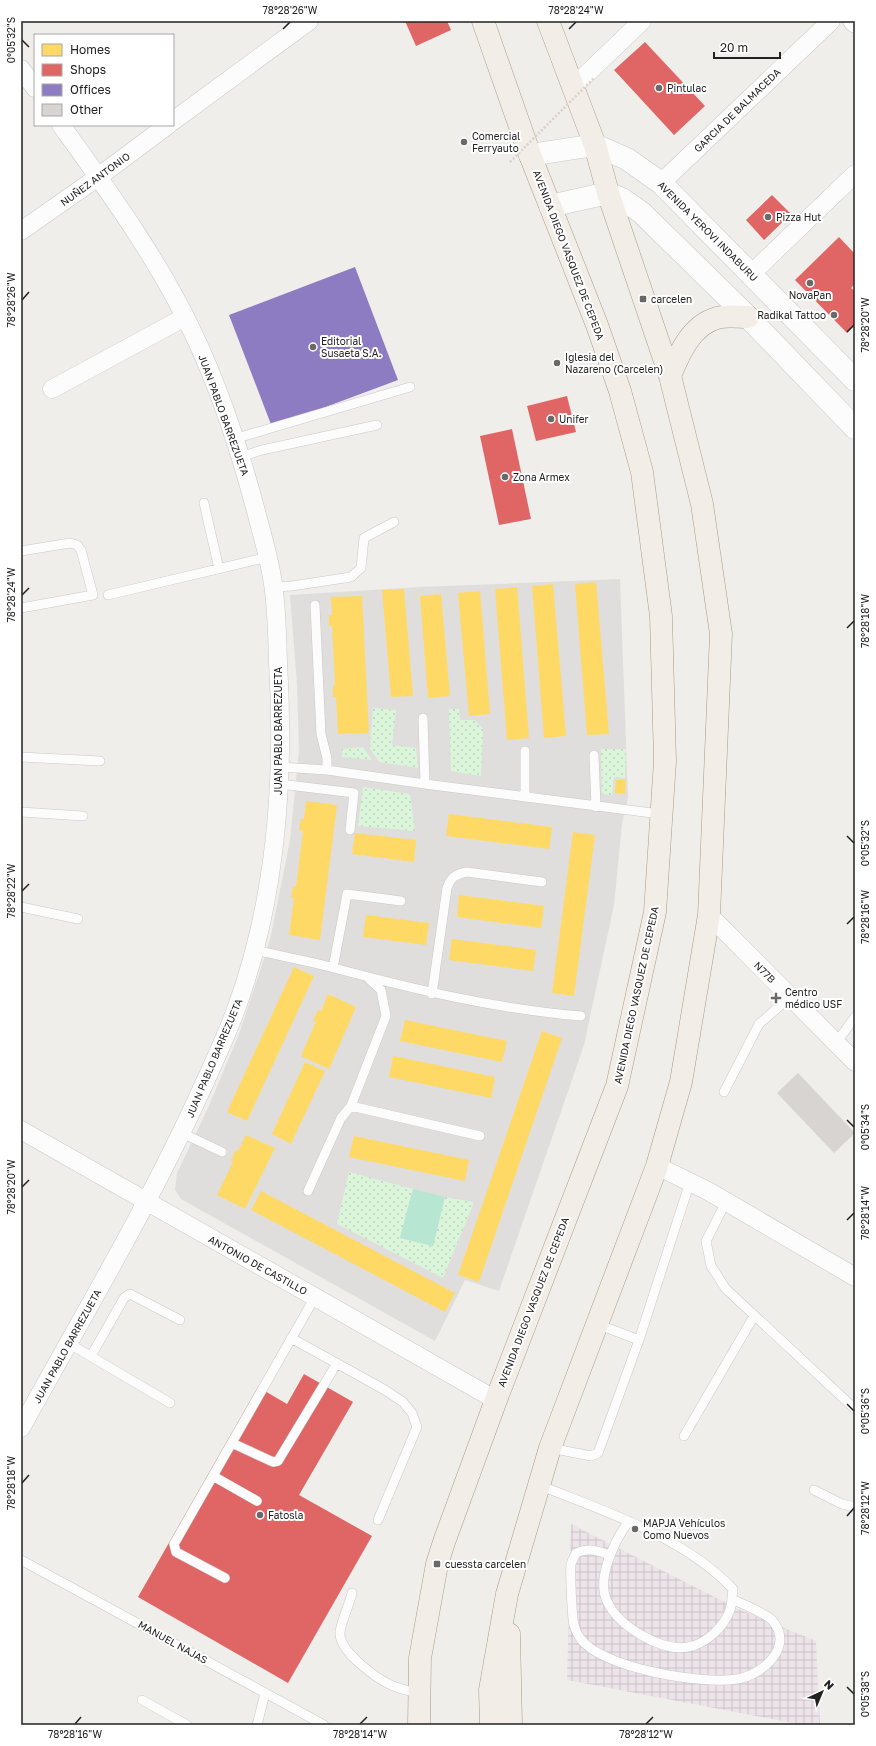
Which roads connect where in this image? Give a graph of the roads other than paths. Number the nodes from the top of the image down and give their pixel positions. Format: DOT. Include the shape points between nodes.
graph roads {
  1 [pos="308,21"];
  2 [pos="484,21"];
  3 [pos="548,21"];
  4 [pos="642,21"];
  5 [pos="831,21"];
  6 [pos="852,21"];
  7 [pos="855,24"];
  8 [pos="21,68"];
  9 [pos="34,87"];
  10 [pos="573,87"];
  11 [pos="174,121"];
  12 [pos="62,126"];
  13 [pos="167,126"];
  14 [pos="595,145"];
  15 [pos="530,155"];
  16 [pos="855,174"];
  17 [pos="98,178"];
  18 [pos="661,183"];
  19 [pos="608,194"];
  20 [pos="550,206"];
  21 [pos="21,231"];
  22 [pos="751,274"];
  23 [pos="184,317"];
  24 [pos="748,317"];
  25 [pos="670,376"];
  26 [pos="855,380"];
  27 [pos="410,387"];
  28 [pos="52,389"];
  29 [pos="377,425"];
  30 [pos="855,428"];
  31 [pos="234,438"];
  32 [pos="240,457"];
  33 [pos="204,503"];
  34 [pos="394,522"];
  35 [pos="21,551"];
  36 [pos="268,557"];
  37 [pos="219,569"];
  38 [pos="274,587"];
  39 [pos="108,595"];
  40 [pos="315,605"];
  41 [pos="21,608"];
  42 [pos="422,718"];
  43 [pos="525,751"];
  44 [pos="594,755"];
  45 [pos="21,757"];
  46 [pos="100,761"];
  47 [pos="327,770"];
  48 [pos="280,775"];
  49 [pos="425,784"];
  50 [pos="525,797"];
  51 [pos="596,807"];
  52 [pos="21,812"];
  53 [pos="660,814"];
  54 [pos="83,816"];
  55 [pos="350,830"];
  56 [pos="542,882"];
  57 [pos="400,901"];
  58 [pos="21,907"];
  59 [pos="710,915"];
  60 [pos="78,919"];
  61 [pos="254,950"];
  62 [pos="333,968"];
  63 [pos="368,977"];
  64 [pos="432,994"];
  65 [pos="790,997"];
  66 [pos="581,1016"];
  67 [pos="855,1017"];
  68 [pos="836,1043"];
  69 [pos="855,1062"];
  70 [pos="724,1092"];
  71 [pos="351,1106"];
  72 [pos="21,1130"];
  73 [pos="182,1133"];
  74 [pos="480,1136"];
  75 [pos="222,1152"];
  76 [pos="657,1166"];
  77 [pos="690,1182"];
  78 [pos="308,1191"];
  79 [pos="146,1202"];
  80 [pos="726,1202"];
  81 [pos="855,1277"];
  82 [pos="316,1297"];
  83 [pos="754,1316"];
  84 [pos="180,1320"];
  85 [pos="596,1323"];
  86 [pos="291,1338"];
  87 [pos="639,1340"];
  88 [pos="68,1343"];
  89 [pos="91,1356"];
  90 [pos="337,1363"];
  91 [pos="496,1400"];
  92 [pos="170,1403"];
  93 [pos="855,1409"];
  94 [pos="21,1428"];
  95 [pos="684,1436"];
  96 [pos="232,1443"];
  97 [pos="550,1448"];
  98 [pos="213,1476"];
  99 [pos="539,1485"];
  100 [pos="814,1490"];
  101 [pos="257,1501"];
  102 [pos="855,1507"];
  103 [pos="378,1520"];
  104 [pos="628,1522"];
  105 [pos="610,1555"];
  106 [pos="21,1560"];
  107 [pos="225,1578"];
  108 [pos="352,1593"];
  109 [pos="507,1594"];
  110 [pos="732,1600"];
  111 [pos="265,1693"];
  112 [pos="420,1694"];
  113 [pos="142,1700"];
  114 [pos="187,1725"];
  115 [pos="257,1725"];
  116 [pos="324,1725"];
  117 [pos="419,1725"];
  118 [pos="491,1725"];
  119 [pos="511,1725"];
  1 -- 11 [label="street"];
  2 -- 15 [label="main road, AVENIDA DIEGO VASQUEZ DE CEPEDA"];
  3 -- 10 [label="main road"];
  4 -- 10 [label="street"];
  5 -- 18 [label="street, GARCIA DE BALMACEDA"];
  6 -- 7 [label="street"];
  8 -- 9 [label="street"];
  10 -- 14 [label="main road"];
  12 -- 17 [label="street, JUAN PABLO BARREZUETA"];
  13 -- 17 [label="street, NUÑEZ ANTONIO"];
  14 -- 15 [label="street"];
  14 -- 18 [label="street, AVENIDA YEROVI INDABURU" via="627,159"];
  14 -- 19 [label="main road"];
  15 -- 20 [label="main road, AVENIDA DIEGO VASQUEZ DE CEPEDA"];
  16 -- 22 [label="street"];
  17 -- 21 [label="street, NUÑEZ ANTONIO"];
  17 -- 23 [label="street, JUAN PABLO BARREZUETA" via="164,279"];
  18 -- 22 [label="street, AVENIDA YEROVI INDABURU"];
  19 -- 20 [label="street"];
  19 -- 24 [label="street" via="622,199 642,213"];
  19 -- 25 [label="main road"];
  20 -- 53 [label="main road, AVENIDA DIEGO VASQUEZ DE CEPEDA" via="620,391 642,472 661,616 665,761"];
  22 -- 26 [label="street, AVENIDA YEROVI INDABURU"];
  23 -- 28 [label="street"];
  23 -- 31 [label="street, JUAN PABLO BARREZUETA" via="213,379"];
  24 -- 25 [label="main road" via="717,318 697,329 681,349"];
  24 -- 30 [label="street"];
  25 -- 59 [label="main road" via="702,504 721,634"];
  27 -- 31 [label="lane"];
  29 -- 32 [label="lane"];
  31 -- 32 [label="street, JUAN PABLO BARREZUETA"];
  32 -- 36 [label="street, JUAN PABLO BARREZUETA"];
  33 -- 37 [label="lane"];
  34 -- 38 [label="lane" via="364,538 361,568 351,577"];
  35 -- 41 [label="lane" via="70,543 77,545 81,550 93,595"];
  36 -- 37 [label="lane"];
  36 -- 38 [label="street, JUAN PABLO BARREZUETA"];
  37 -- 39 [label="lane"];
  38 -- 48 [label="street, JUAN PABLO BARREZUETA" via="280,687"];
  40 -- 47 [label="lane" via="321,734"];
  42 -- 49 [label="lane"];
  43 -- 50 [label="lane"];
  44 -- 51 [label="lane"];
  45 -- 46 [label="lane"];
  47 -- 48 [label="lane"];
  47 -- 49 [label="lane"];
  48 -- 55 [label="lane" via="354,793"];
  48 -- 61 [label="street, JUAN PABLO BARREZUETA" via="276,837 267,897"];
  49 -- 50 [label="lane"];
  50 -- 51 [label="lane"];
  51 -- 53 [label="lane"];
  52 -- 54 [label="lane"];
  53 -- 91 [label="main road, AVENIDA DIEGO VASQUEZ DE CEPEDA" via="655,912 617,1086"];
  56 -- 64 [label="lane" via="467,872 450,879"];
  57 -- 62 [label="lane" via="347,894"];
  58 -- 60 [label="lane"];
  59 -- 65 [label="street, N77B"];
  59 -- 76 [label="main road" via="681,1082"];
  61 -- 62 [label="lane"];
  61 -- 73 [label="street, JUAN PABLO BARREZUETA" via="236,1011"];
  62 -- 63 [label="lane"];
  63 -- 64 [label="lane"];
  63 -- 71 [label="lane" via="380,990 386,1016"];
  64 -- 66 [label="lane" via="536,1012"];
  65 -- 68 [label="street, N77B"];
  65 -- 70 [label="lane" via="759,1024"];
  67 -- 68 [label="lane"];
  68 -- 69 [label="street, N77B"];
  71 -- 74 [label="lane"];
  71 -- 78 [label="lane" via="341,1118"];
  72 -- 79 [label="street, ANTONIO DE CASTILLO"];
  73 -- 75 [label="lane"];
  73 -- 79 [label="street, JUAN PABLO BARREZUETA"];
  76 -- 77 [label="street"];
  76 -- 85 [label="main road"];
  77 -- 80 [label="street"];
  77 -- 87 [label="lane"];
  79 -- 82 [label="street, ANTONIO DE CASTILLO"];
  79 -- 88 [label="street, JUAN PABLO BARREZUETA"];
  80 -- 81 [label="street"];
  80 -- 83 [label="lane" via="706,1241 711,1266 726,1289"];
  82 -- 86 [label="lane"];
  82 -- 91 [label="street, ANTONIO DE CASTILLO"];
  83 -- 93 [label="lane"];
  83 -- 95 [label="lane"];
  84 -- 89 [label="lane" via="130,1294 124,1298"];
  85 -- 87 [label="lane"];
  85 -- 97 [label="main road"];
  86 -- 90 [label="lane"];
  86 -- 96 [label="lane"];
  87 -- 97 [label="lane" via="598,1453 591,1456"];
  88 -- 89 [label="lane"];
  88 -- 94 [label="street, JUAN PABLO BARREZUETA"];
  89 -- 92 [label="lane"];
  90 -- 96 [label="lane" via="278,1462"];
  90 -- 103 [label="lane" via="403,1402 412,1413 417,1427"];
  91 -- 112 [label="main road, AVENIDA DIEGO VASQUEZ DE CEPEDA" via="437,1564 420,1658"];
  96 -- 98 [label="lane"];
  97 -- 99 [label="main road"];
  98 -- 101 [label="lane"];
  98 -- 107 [label="lane" via="174,1548 176,1552"];
  99 -- 104 [label="lane"];
  99 -- 109 [label="main road"];
  100 -- 102 [label="lane" via="849,1507"];
  104 -- 105 [label="lane"];
  104 -- 110 [label="lane" via="713,1569 733,1589"];
  105 -- 110 [label="lane" via="604,1584 606,1600 616,1616 631,1630 649,1639 668,1646 688,1647 707,1639 717,1631 730,1610"];
  105 -- 110 [label="lane" via="584,1549 576,1553 571,1565 574,1625 581,1639 590,1648 608,1659 668,1676 705,1680 737,1679 757,1672 772,1660 778,1651 780,1631 771,1619"];
  106 -- 111 [label="lane, MANUEL NAJAS"];
  108 -- 112 [label="lane" via="340,1633 342,1643 370,1673 392,1685"];
  109 -- 118 [label="main road" via="490,1690"];
  109 -- 119 [label="main road" via="511,1659"];
  111 -- 115 [label="lane"];
  111 -- 116 [label="lane, MANUEL NAJAS"];
  112 -- 117 [label="main road, AVENIDA DIEGO VASQUEZ DE CEPEDA"];
  113 -- 114 [label="lane"];
}
